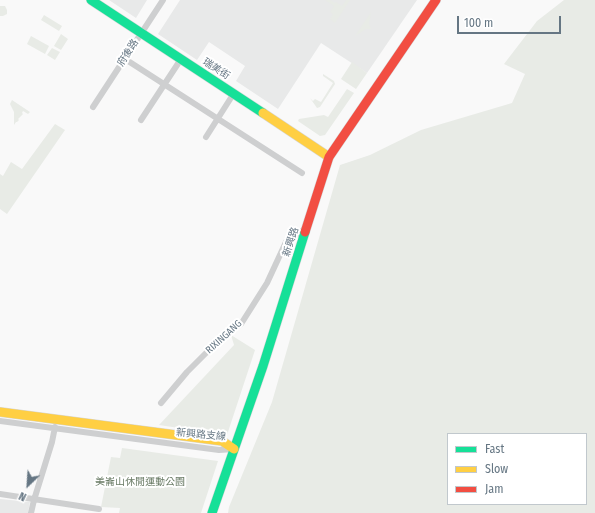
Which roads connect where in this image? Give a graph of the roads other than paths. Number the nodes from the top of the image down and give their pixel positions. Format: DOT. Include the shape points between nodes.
graph roads {
  1 [pos="91,0"];
  2 [pos="163,0"];
  3 [pos="436,0"];
  4 [pos="142,33"];
  5 [pos="125,59"];
  6 [pos="181,59"];
  7 [pos="163,85"];
  8 [pos="234,93"];
  9 [pos="93,107"];
  10 [pos="217,119"];
  11 [pos="141,120"];
  12 [pos="206,137"];
  13 [pos="329,157"];
  14 [pos="302,173"];
  15 [pos="306,228"];
  16 [pos="161,403"];
  17 [pos="0,412"];
  18 [pos="56,419"];
  19 [pos="0,421"];
  20 [pos="54,429"];
  21 [pos="234,449"];
  22 [pos="0,494"];
  23 [pos="34,500"];
  24 [pos="99,509"];
  25 [pos="31,513"];
  26 [pos="212,513"];
  1 -- 4 [label="street, 瑞美街"];
  2 -- 4 [label="street, 府後路"];
  3 -- 13 [label="street, 新興路"];
  4 -- 5 [label="street, 府後路"];
  4 -- 6 [label="street, 瑞美街"];
  5 -- 7 [label="street"];
  5 -- 9 [label="street, 府後路"];
  6 -- 7 [label="street"];
  6 -- 8 [label="street, 瑞美街"];
  7 -- 10 [label="street"];
  7 -- 11 [label="street"];
  8 -- 10 [label="street"];
  8 -- 13 [label="street, 瑞美街"];
  10 -- 12 [label="street"];
  10 -- 14 [label="street"];
  13 -- 15 [label="street, 新興路"];
  15 -- 16 [label="street, RIXINGANG" via="286,242 267,284 241,324 206,353"];
  15 -- 21 [label="street, 新興路"];
  17 -- 18 [label="street, 新興路支線"];
  18 -- 20 [label="street"];
  18 -- 21 [label="street, 新興路支線" via="222,442"];
  19 -- 20 [label="street, 新興路支線"];
  20 -- 21 [label="street, 新興路支線" via="219,450"];
  20 -- 23 [label="street"];
  21 -- 26 [label="street, 新興路"];
  22 -- 23 [label="street"];
  23 -- 24 [label="street"];
  23 -- 25 [label="street"];
}
